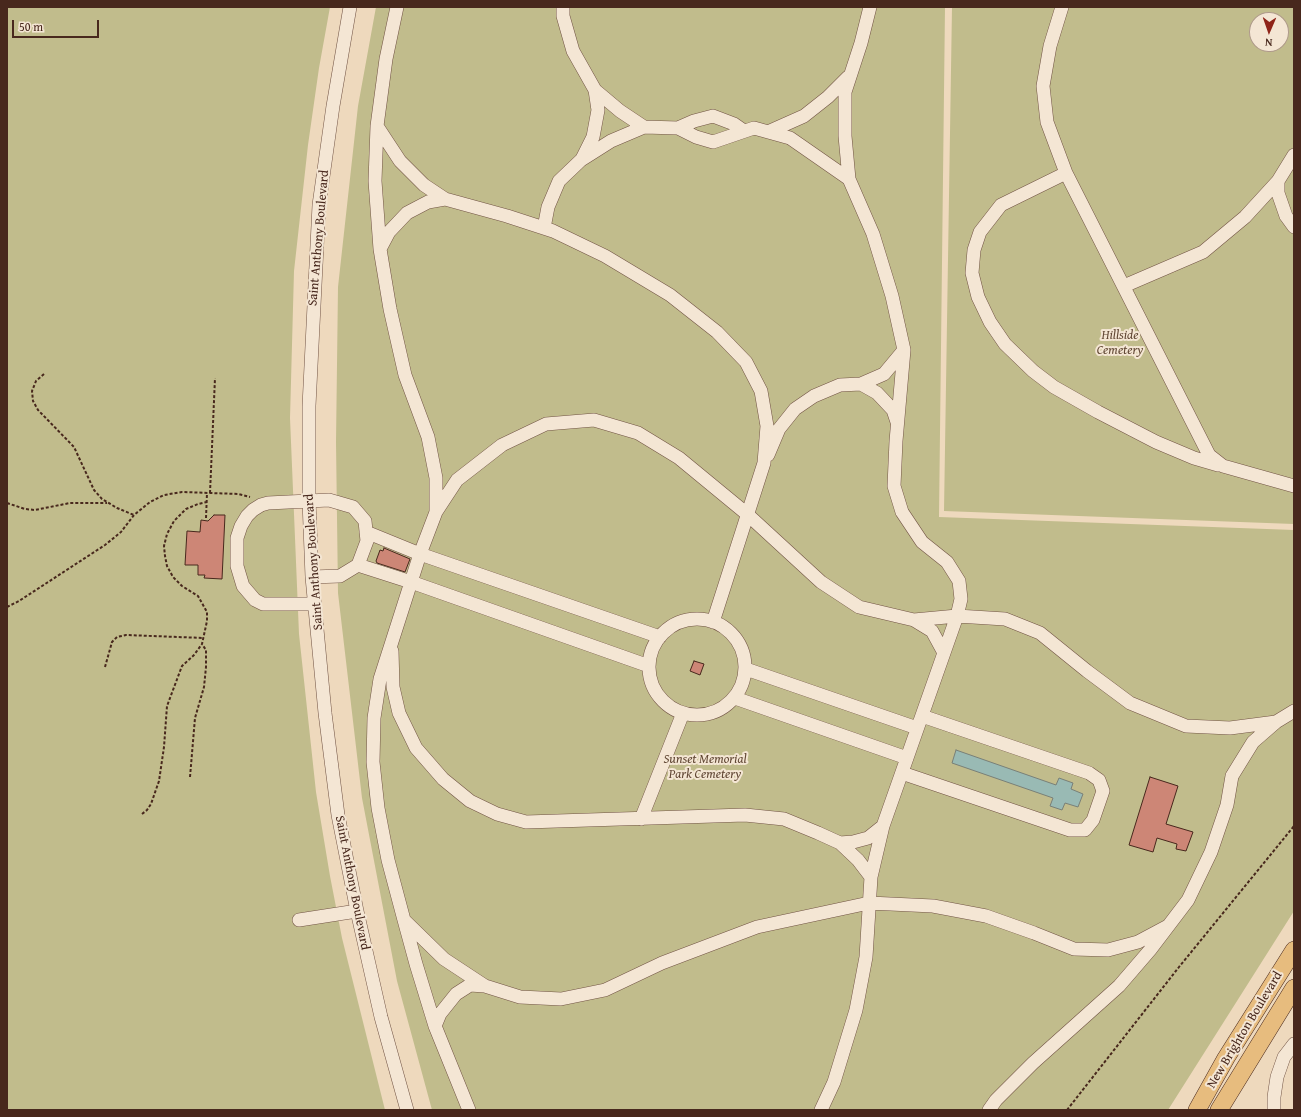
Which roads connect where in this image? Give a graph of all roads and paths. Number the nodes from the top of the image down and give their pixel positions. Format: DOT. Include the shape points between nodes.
graph roads {
  1 [pos="350,7"];
  2 [pos="397,7"];
  3 [pos="563,7"];
  4 [pos="870,7"];
  5 [pos="1062,7"];
  6 [pos="850,74"];
  7 [pos="595,90"];
  8 [pos="377,126"];
  9 [pos="644,127"];
  10 [pos="678,128"];
  11 [pos="744,132"];
  12 [pos="768,132"];
  13 [pos="1294,155"];
  14 [pos="581,160"];
  15 [pos="1066,173"];
  16 [pos="848,178"];
  17 [pos="1278,182"];
  18 [pos="445,199"];
  19 [pos="1294,227"];
  20 [pos="544,228"];
  21 [pos="380,249"];
  22 [pos="1124,286"];
  23 [pos="904,350"];
  24 [pos="44,374"];
  25 [pos="215,378"];
  26 [pos="861,384"];
  27 [pos="898,424"];
  28 [pos="764,463"];
  29 [pos="1223,466"];
  30 [pos="1294,486"];
  31 [pos="209,493"];
  32 [pos="309,501"];
  33 [pos="207,502"];
  34 [pos="7,503"];
  35 [pos="108,503"];
  36 [pos="261,505"];
  37 [pos="436,512"];
  38 [pos="747,514"];
  39 [pos="134,515"];
  40 [pos="206,518"];
  41 [pos="366,532"];
  42 [pos="420,554"];
  43 [pos="358,565"];
  44 [pos="312,577"];
  45 [pos="411,582"];
  46 [pos="315,604"];
  47 [pos="7,606"];
  48 [pos="957,616"];
  49 [pos="914,620"];
  50 [pos="713,622"];
  51 [pos="660,637"];
  52 [pos="204,638"];
  53 [pos="392,641"];
  54 [pos="202,644"];
  55 [pos="944,653"];
  56 [pos="649,666"];
  57 [pos="105,667"];
  58 [pos="746,669"];
  59 [pos="735,698"];
  60 [pos="1294,711"];
  61 [pos="683,713"];
  62 [pos="922,716"];
  63 [pos="1276,722"];
  64 [pos="917,728"];
  65 [pos="907,758"];
  66 [pos="902,773"];
  67 [pos="190,777"];
  68 [pos="142,814"];
  69 [pos="641,819"];
  70 [pos="884,826"];
  71 [pos="1294,826"];
  72 [pos="840,844"];
  73 [pos="871,877"];
  74 [pos="869,903"];
  75 [pos="357,911"];
  76 [pos="299,920"];
  77 [pos="404,920"];
  78 [pos="1168,926"];
  79 [pos="1294,950"];
  80 [pos="485,986"];
  81 [pos="1294,988"];
  82 [pos="435,1026"];
  83 [pos="1294,1044"];
  84 [pos="407,1110"];
  85 [pos="470,1110"];
  86 [pos="821,1110"];
  87 [pos="989,1110"];
  88 [pos="1067,1110"];
  89 [pos="1197,1110"];
  90 [pos="1219,1110"];
  91 [pos="1274,1110"];
  1 -- 32 [label="street, Saint Anthony Boulevard" via="319,205 309,406"];
  2 -- 8 [label="street" via="386,59"];
  3 -- 7 [label="street" via="563,16 574,51"];
  4 -- 6 [label="street"];
  5 -- 15 [label="street" via="1050,46 1043,86 1047,122"];
  6 -- 12 [label="street" via="828,97 804,116"];
  6 -- 16 [label="street" via="845,92"];
  7 -- 9 [label="street"];
  7 -- 14 [label="street" via="598,110 593,137"];
  8 -- 18 [label="street" via="400,161 424,185"];
  8 -- 21 [label="street" via="375,182"];
  9 -- 10 [label="street"];
  9 -- 14 [label="street" via="611,141"];
  10 -- 11 [label="street" via="713,142"];
  10 -- 11 [label="street" via="713,116 734,124"];
  11 -- 12 [label="street" via="754,128"];
  12 -- 16 [label="street" via="790,138"];
  13 -- 17 [label="street"];
  14 -- 20 [label="street" via="559,181 548,207"];
  15 -- 22 [label="street"];
  15 -- 29 [label="street" via="1002,206 980,232 974,250 972,273 978,298 990,322 1006,344 1033,371 1054,387 1156,442 1194,458"];
  16 -- 23 [label="street" via="872,234 892,296"];
  17 -- 19 [label="street" via="1278,193 1286,216"];
  17 -- 22 [label="street" via="1245,218 1203,252"];
  18 -- 20 [label="street"];
  18 -- 21 [label="street" via="428,202 407,213 389,232"];
  20 -- 28 [label="street" via="605,256 670,295 717,332 746,362 761,391 766,419"];
  21 -- 37 [label="street" via="405,375 428,437 436,478"];
  22 -- 29 [label="street" via="1209,455"];
  23 -- 26 [label="street" via="884,374"];
  23 -- 27 [label="street"];
  24 -- 35 [label="path" via="36,381 32,391 33,401 38,410 74,447 94,490"];
  25 -- 31 [label="path"];
  26 -- 27 [label="street" via="878,393 893,410"];
  26 -- 28 [label="street" via="840,385 814,396 796,409 779,429"];
  27 -- 48 [label="street" via="894,486 902,512 922,542 946,562 959,581 961,599"];
  28 -- 38 [label="street"];
  29 -- 30 [label="street"];
  31 -- 33 [label="path"];
  31 -- 36 [label="path" via="238,494 250,497"];
  31 -- 39 [label="path" via="182,492 164,495"];
  32 -- 36 [label="street"];
  32 -- 41 [label="street" via="329,500 353,507 365,521"];
  32 -- 44 [label="street, Saint Anthony Boulevard"];
  33 -- 40 [label="path"];
  33 -- 52 [label="path" via="186,509 174,521 164,546 167,566 173,577 198,596 207,612"];
  34 -- 35 [label="path" via="35,510 70,503"];
  35 -- 39 [label="path"];
  36 -- 46 [label="street" via="247,516 237,538 236,566 243,586 255,600 263,604"];
  37 -- 38 [label="street" via="457,480 502,445 546,424 594,420 638,433 679,458"];
  37 -- 42 [label="street"];
  38 -- 49 [label="street" via="821,582 859,607"];
  38 -- 50 [label="street"];
  39 -- 47 [label="path" via="120,532 100,548 19,601"];
  41 -- 42 [label="street"];
  41 -- 43 [label="street" via="367,541"];
  42 -- 45 [label="street"];
  42 -- 51 [label="street"];
  43 -- 44 [label="street" via="340,576"];
  43 -- 45 [label="street"];
  44 -- 46 [label="street, Saint Anthony Boulevard"];
  45 -- 53 [label="street"];
  45 -- 56 [label="street"];
  46 -- 75 [label="street, Saint Anthony Boulevard" via="338,815"];
  48 -- 49 [label="street"];
  48 -- 55 [label="street"];
  48 -- 63 [label="street" via="1005,619 1040,633 1130,703 1186,726 1230,728"];
  49 -- 55 [label="street" via="932,631"];
  50 -- 51 [label="street" via="703,619 687,620 673,625"];
  50 -- 58 [label="street" via="722,626 739,642"];
  51 -- 56 [label="street" via="652,649"];
  52 -- 54 [label="path"];
  52 -- 57 [label="path" via="126,635 112,642"];
  53 -- 69 [label="street" via="393,687 399,714 416,748 443,779 470,801 497,814 526,822"];
  53 -- 77 [label="street" via="380,679 374,718 373,762 388,860"];
  54 -- 67 [label="path" via="206,650 206,667 204,687 195,718"];
  54 -- 68 [label="path" via="178,673 166,713 159,781 151,804"];
  55 -- 62 [label="street"];
  56 -- 61 [label="street" via="649,674 658,696 674,710"];
  58 -- 59 [label="street"];
  58 -- 64 [label="street"];
  59 -- 61 [label="street" via="723,708 708,714"];
  59 -- 65 [label="street"];
  60 -- 63 [label="street"];
  61 -- 69 [label="street"];
  62 -- 64 [label="street"];
  62 -- 66 [label="street" via="1089,773 1099,780 1103,791 1096,813 1085,830 1070,830"];
  63 -- 78 [label="street" via="1253,742 1232,776 1227,805 1212,852 1188,900"];
  64 -- 65 [label="street"];
  65 -- 66 [label="street"];
  66 -- 70 [label="street"];
  69 -- 72 [label="street" via="745,815 784,819"];
  70 -- 72 [label="street" via="868,838"];
  70 -- 73 [label="street"];
  71 -- 88 [label="path"];
  72 -- 73 [label="street" via="858,860"];
  73 -- 74 [label="street"];
  74 -- 78 [label="street" via="933,906 986,916 1074,949 1108,950 1138,942"];
  74 -- 80 [label="street" via="757,927 662,963 605,990 561,999 520,998"];
  74 -- 86 [label="street" via="866,957 856,1010 834,1082"];
  75 -- 76 [label="street"];
  75 -- 84 [label="street, Saint Anthony Boulevard" via="381,1017"];
  77 -- 80 [label="street" via="444,959"];
  77 -- 82 [label="street"];
  78 -- 87 [label="street" via="1119,986 1033,1063"];
  79 -- 89 [label="main road, New Brighton Boulevard" via="1226,1058"];
  80 -- 82 [label="street" via="470,985 456,994 440,1014"];
  81 -- 90 [label="main road, New Brighton Boulevard"];
  82 -- 85 [label="street"];
  83 -- 91 [label="street" via="1284,1057 1277,1077"];
}
